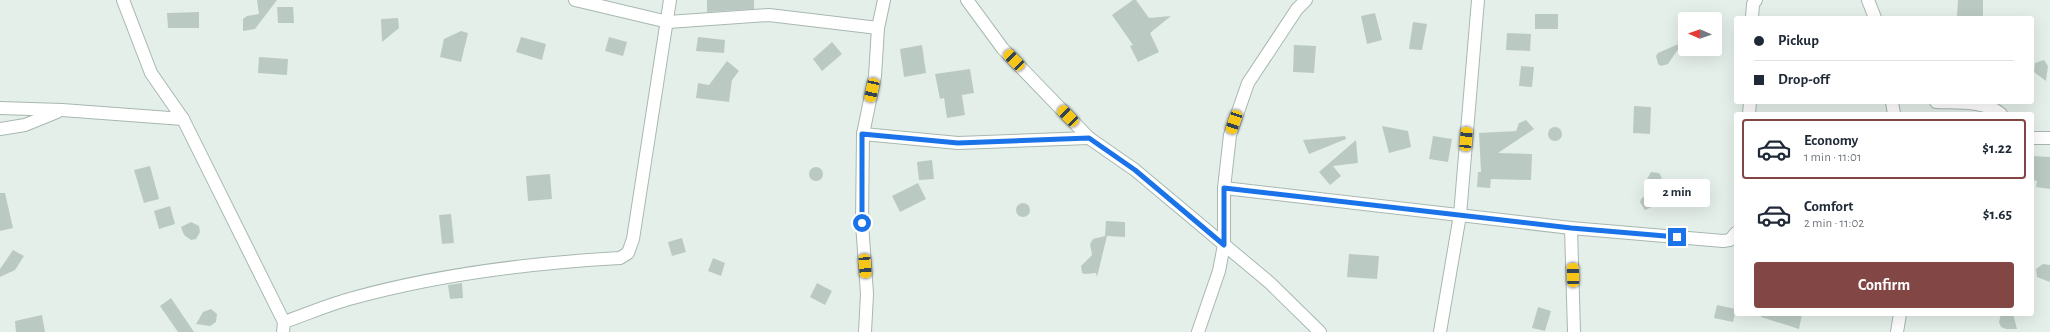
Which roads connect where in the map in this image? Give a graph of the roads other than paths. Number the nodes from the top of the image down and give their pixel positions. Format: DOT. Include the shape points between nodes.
graph roads {
  1 [pos="575,0"];
  2 [pos="670,0"];
  3 [pos="884,0"];
  4 [pos="1306,0"];
  5 [pos="1478,0"];
  6 [pos="1756,0"];
  7 [pos="1868,0"];
  8 [pos="125,1"];
  9 [pos="972,2"];
  10 [pos="1752,16"];
  11 [pos="1874,16"];
  12 [pos="668,22"];
  13 [pos="878,28"];
  14 [pos="1978,104"];
  15 [pos="0,108"];
  16 [pos="62,110"];
  17 [pos="1998,112"];
  18 [pos="183,119"];
  19 [pos="0,129"];
  20 [pos="862,134"];
  21 [pos="1089,138"];
  22 [pos="2034,138"];
  23 [pos="2050,138"];
  24 [pos="1224,188"];
  25 [pos="1460,215"];
  26 [pos="1571,228"];
  27 [pos="1734,235"];
  28 [pos="1224,245"];
  29 [pos="1900,316"];
  30 [pos="284,327"];
  31 [pos="865,332"];
  32 [pos="1198,332"];
  33 [pos="1320,332"];
  34 [pos="1440,332"];
  35 [pos="1574,332"];
  36 [pos="1897,332"];
  1 -- 12 [label="street"];
  2 -- 12 [label="street"];
  3 -- 13 [label="street"];
  4 -- 24 [label="street" via="1297,9 1248,83 1230,135"];
  5 -- 25 [label="street"];
  6 -- 10 [label="street"];
  7 -- 11 [label="street"];
  8 -- 18 [label="street" via="151,73"];
  9 -- 21 [label="street" via="1003,49"];
  12 -- 13 [label="street" via="769,15"];
  12 -- 30 [label="street" via="633,239 628,253 620,258 551,262 453,274 352,298"];
  13 -- 20 [label="street" via="875,76"];
  14 -- 17 [label="street"];
  15 -- 16 [label="street"];
  16 -- 18 [label="street"];
  16 -- 19 [label="street" via="25,124"];
  18 -- 30 [label="street"];
  20 -- 21 [label="street" via="958,143"];
  20 -- 31 [label="street" via="862,223 867,294"];
  21 -- 28 [label="street" via="1135,170"];
  22 -- 23 [label="street"];
  24 -- 25 [label="street"];
  24 -- 28 [label="street"];
  25 -- 26 [label="street"];
  25 -- 34 [label="street"];
  26 -- 27 [label="street" via="1723,241 1730,240"];
  26 -- 35 [label="street"];
  28 -- 32 [label="street" via="1213,292"];
  28 -- 33 [label="street" via="1270,283"];
  29 -- 36 [label="street"];
}
